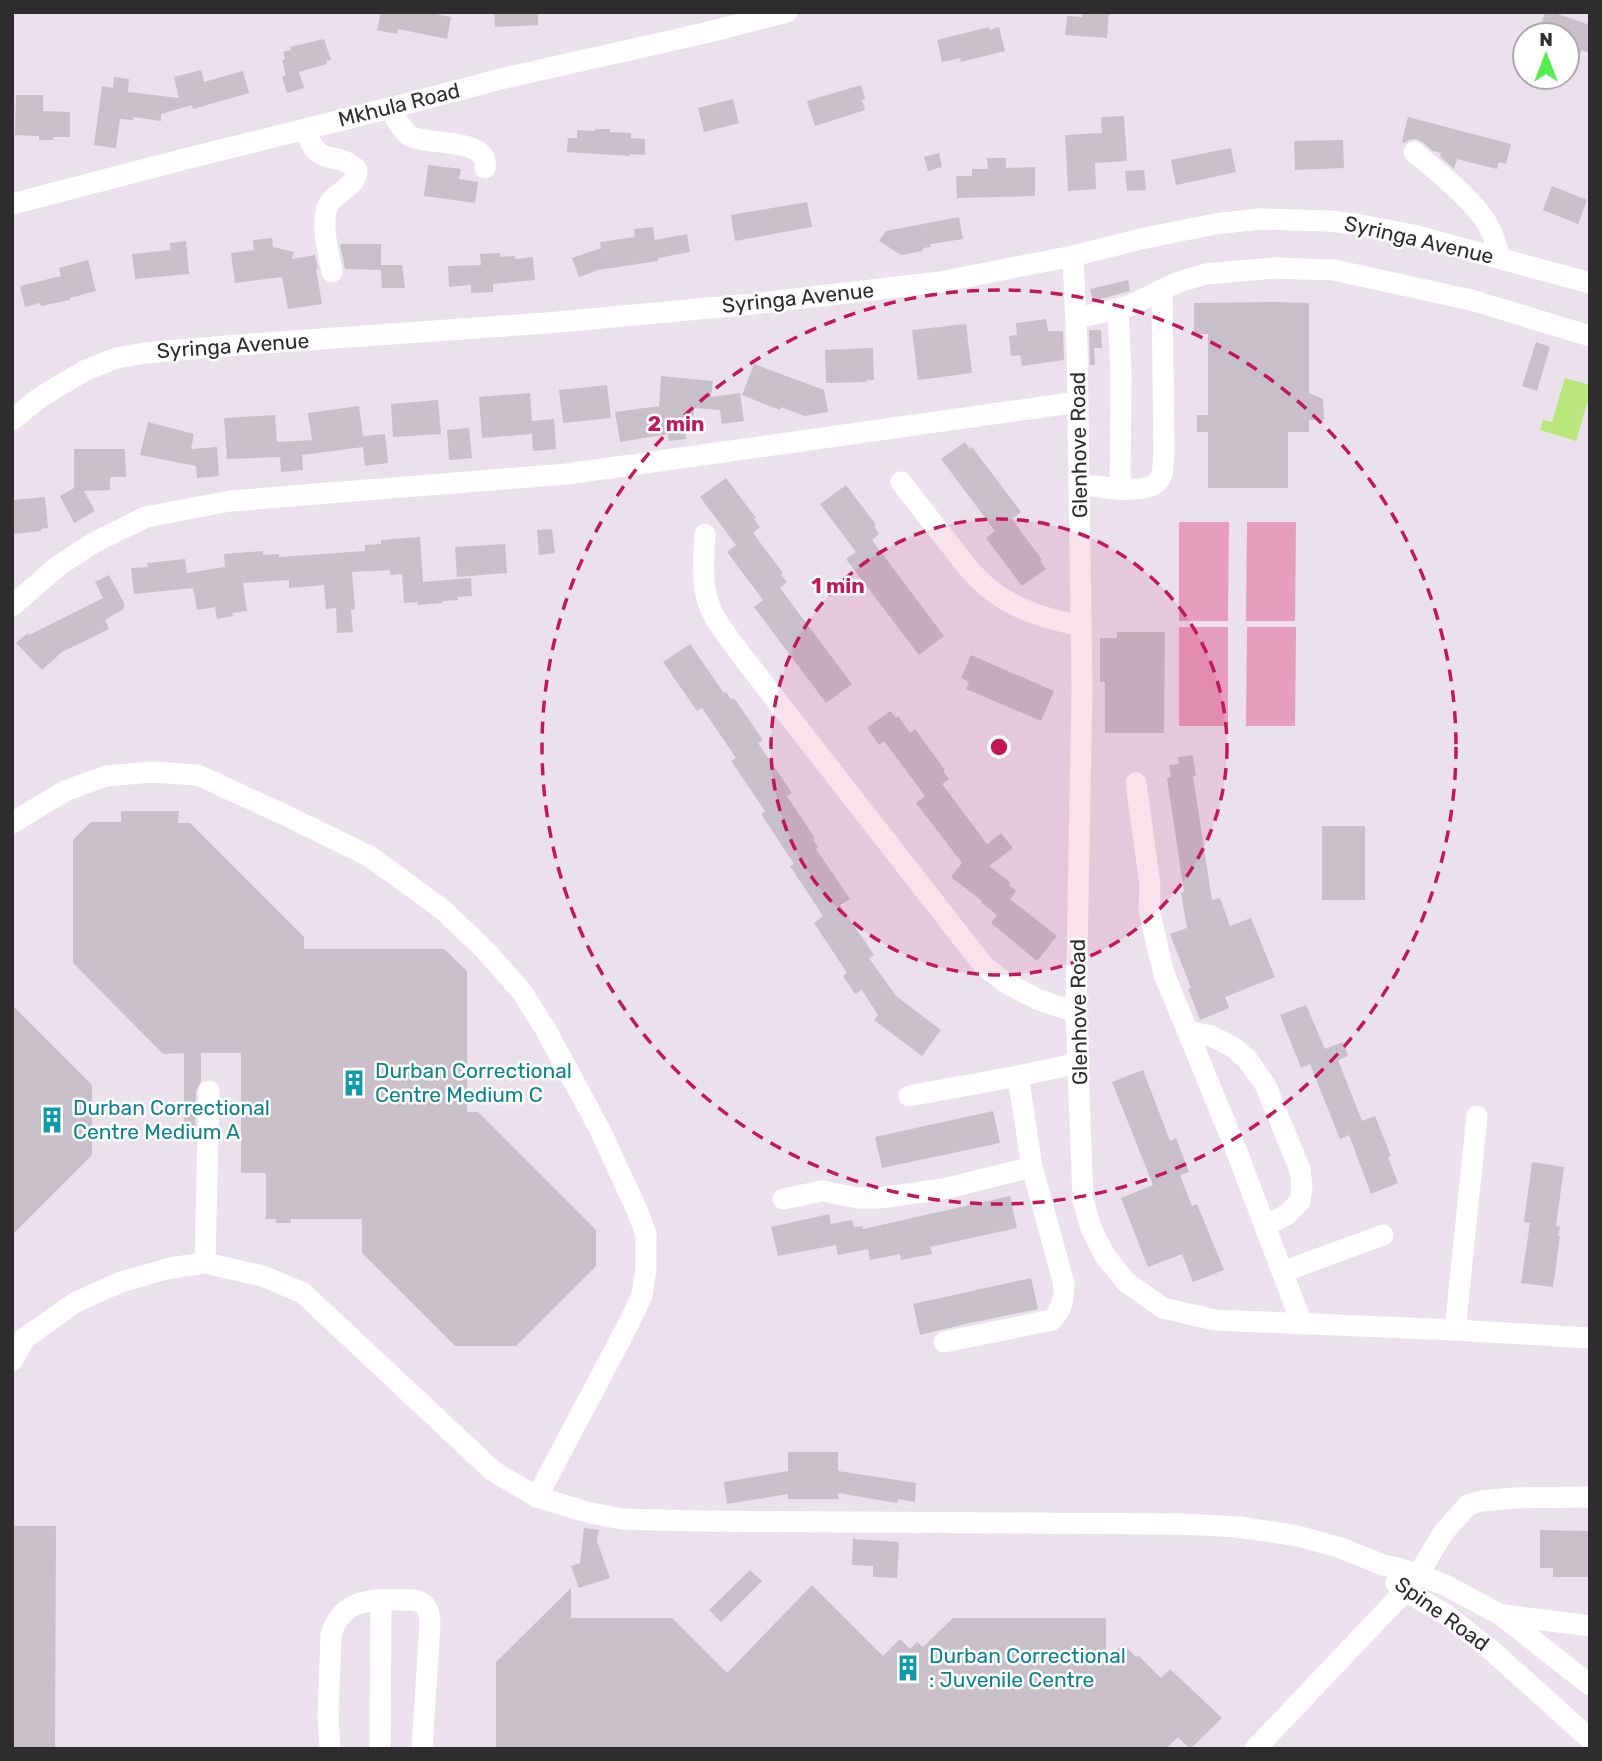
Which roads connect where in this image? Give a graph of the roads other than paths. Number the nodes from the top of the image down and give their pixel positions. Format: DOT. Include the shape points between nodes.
graph roads {
  1 [pos="787,12"];
  2 [pos="390,108"];
  3 [pos="306,129"];
  4 [pos="1413,152"];
  5 [pos="485,168"];
  6 [pos="12,204"];
  7 [pos="1073,256"];
  8 [pos="1500,258"];
  9 [pos="332,272"];
  10 [pos="1590,283"];
  11 [pos="1161,290"];
  12 [pos="1118,309"];
  13 [pos="1077,318"];
  14 [pos="1590,336"];
  15 [pos="1078,402"];
  16 [pos="12,420"];
  17 [pos="901,482"];
  18 [pos="1079,484"];
  19 [pos="1120,489"];
  20 [pos="705,534"];
  21 [pos="12,606"];
  22 [pos="1081,626"];
  23 [pos="1136,783"];
  24 [pos="12,823"];
  25 [pos="1076,1012"];
  26 [pos="1187,1031"];
  27 [pos="1079,1063"];
  28 [pos="1018,1076"];
  29 [pos="209,1091"];
  30 [pos="909,1096"];
  31 [pos="1477,1116"];
  32 [pos="1032,1167"];
  33 [pos="783,1199"];
  34 [pos="1265,1226"];
  35 [pos="1383,1235"];
  36 [pos="205,1262"];
  37 [pos="1282,1272"];
  38 [pos="1302,1324"];
  39 [pos="1455,1330"];
  40 [pos="19,1336"];
  41 [pos="1590,1338"];
  42 [pos="944,1342"];
  43 [pos="12,1361"];
  44 [pos="537,1497"];
  45 [pos="1590,1497"];
  46 [pos="1412,1583"];
  47 [pos="380,1600"];
  48 [pos="1501,1615"];
  49 [pos="1590,1626"];
  50 [pos="1590,1685"];
  51 [pos="1590,1739"];
  52 [pos="330,1749"];
  53 [pos="380,1749"];
  54 [pos="422,1749"];
  55 [pos="1255,1749"];
  1 -- 2 [label="street, Mkhula Road"];
  2 -- 3 [label="street, Mkhula Road"];
  2 -- 5 [label="street" via="410,136 473,149 482,153"];
  3 -- 6 [label="street, Mkhula Road"];
  3 -- 9 [label="street" via="313,149 357,170 354,183 330,202 326,212"];
  4 -- 8 [label="street" via="1483,217"];
  7 -- 8 [label="street, Syringa Avenue" via="1215,224 1259,219 1361,225"];
  7 -- 13 [label="street, Glenhove Road"];
  7 -- 16 [label="street, Syringa Avenue" via="940,282 753,303 145,353 84,371"];
  8 -- 10 [label="street, Syringa Avenue"];
  11 -- 12 [label="street"];
  11 -- 14 [label="street" via="1205,274 1274,268 1334,270 1471,300"];
  11 -- 19 [label="street" via="1161,476 1152,486"];
  12 -- 13 [label="street"];
  12 -- 19 [label="street"];
  13 -- 15 [label="street, Glenhove Road"];
  15 -- 18 [label="street, Glenhove Road"];
  15 -- 21 [label="street" via="567,474 206,505 146,517 95,542 58,566"];
  17 -- 22 [label="street" via="985,586 1028,612"];
  18 -- 19 [label="street"];
  18 -- 22 [label="street, Glenhove Road"];
  20 -- 25 [label="street" via="706,597 741,656 984,966 1039,1000"];
  22 -- 25 [label="street, Glenhove Road"];
  23 -- 26 [label="street" via="1150,885 1149,911 1164,974"];
  24 -- 44 [label="street" via="65,791 106,776 151,772 198,775 369,856 442,909 522,992 600,1130 646,1234 642,1296"];
  25 -- 27 [label="street, Glenhove Road"];
  26 -- 34 [label="street"];
  26 -- 34 [label="street" via="1211,1036 1247,1059 1266,1086 1300,1170 1300,1201 1288,1214"];
  27 -- 28 [label="street"];
  27 -- 38 [label="street, Glenhove Road" via="1083,1200 1100,1247 1126,1282 1163,1308 1214,1320"];
  28 -- 30 [label="street"];
  28 -- 32 [label="street"];
  29 -- 36 [label="street"];
  31 -- 39 [label="street"];
  32 -- 33 [label="street" via="943,1189 880,1198 822,1191"];
  32 -- 42 [label="street" via="1064,1284 1061,1310 1052,1320"];
  34 -- 37 [label="street"];
  35 -- 37 [label="street"];
  36 -- 40 [label="street" via="121,1282"];
  36 -- 44 [label="street" via="263,1276 303,1293 493,1472"];
  37 -- 38 [label="street"];
  38 -- 39 [label="street, Glenhove Road"];
  39 -- 41 [label="street, Glenhove Road"];
  40 -- 43 [label="street"];
  44 -- 46 [label="street, Spine Road" via="621,1519 1239,1527 1341,1548 1383,1564 1390,1576"];
  45 -- 46 [label="street" via="1513,1498 1468,1505 1443,1533"];
  46 -- 48 [label="street, Spine Road" via="1443,1584"];
  46 -- 51 [label="street, Spine Road"];
  46 -- 55 [label="street"];
  47 -- 52 [label="street" via="350,1607 334,1623"];
  47 -- 53 [label="street"];
  47 -- 54 [label="street" via="415,1600 429,1611"];
  48 -- 49 [label="street"];
  48 -- 50 [label="street, Spine Road"];
}
